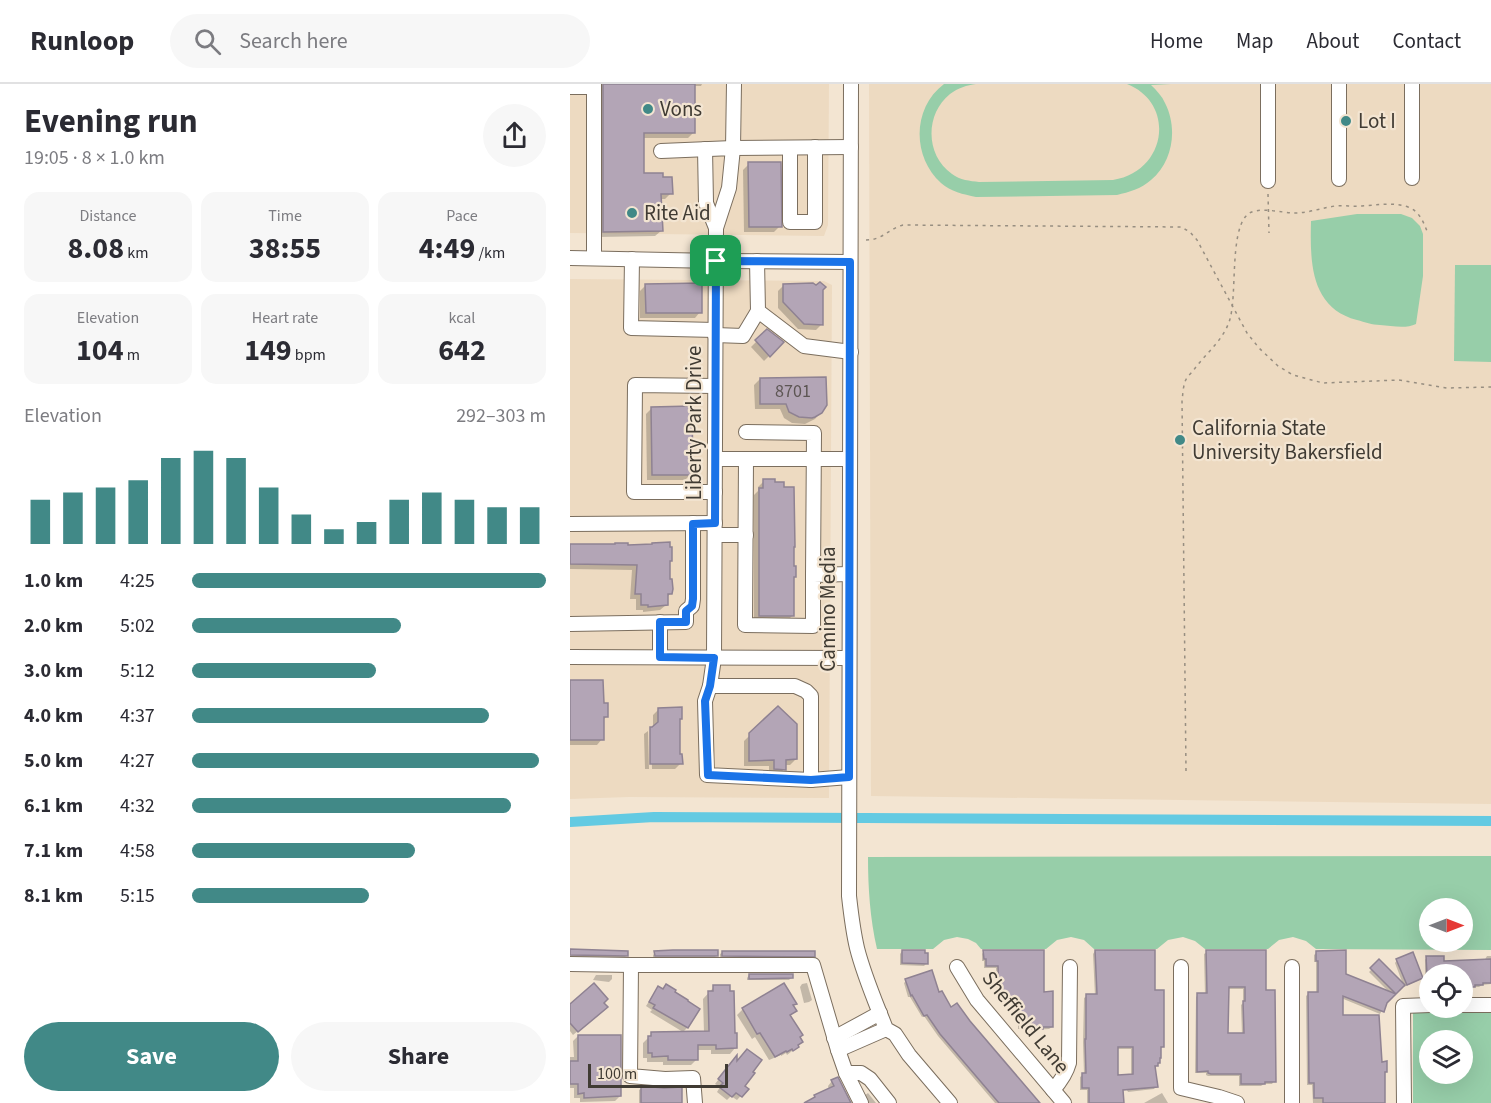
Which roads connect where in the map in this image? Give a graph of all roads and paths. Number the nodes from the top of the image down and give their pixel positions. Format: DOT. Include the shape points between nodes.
graph roads {
  1 [pos="734,84"];
  2 [pos="851,84"];
  3 [pos="1268,84"];
  4 [pos="1339,84"];
  5 [pos="1412,84"];
  6 [pos="594,86"];
  7 [pos="570,87"];
  8 [pos="815,147"];
  9 [pos="850,147"];
  10 [pos="733,148"];
  11 [pos="790,148"];
  12 [pos="705,149"];
  13 [pos="661,150"];
  14 [pos="1412,178"];
  15 [pos="1339,179"];
  16 [pos="1268,181"];
  17 [pos="1268,210"];
  18 [pos="716,228"];
  19 [pos="1426,231"];
  20 [pos="1269,233"];
  21 [pos="866,240"];
  22 [pos="570,258"];
  23 [pos="594,258"];
  24 [pos="632,259"];
  25 [pos="716,261"];
  26 [pos="757,261"];
  27 [pos="850,262"];
  28 [pos="1232,306"];
  29 [pos="758,311"];
  30 [pos="716,332"];
  31 [pos="851,352"];
  32 [pos="715,386"];
  33 [pos="1491,387"];
  34 [pos="746,432"];
  35 [pos="715,459"];
  36 [pos="746,459"];
  37 [pos="814,459"];
  38 [pos="850,459"];
  39 [pos="715,492"];
  40 [pos="570,524"];
  41 [pos="693,524"];
  42 [pos="715,529"];
  43 [pos="746,535"];
  44 [pos="849,574"];
  45 [pos="813,575"];
  46 [pos="660,622"];
  47 [pos="570,624"];
  48 [pos="570,657"];
  49 [pos="660,657"];
  50 [pos="714,658"];
  51 [pos="849,658"];
  52 [pos="710,686"];
  53 [pos="1185,771"];
  54 [pos="849,777"];
  55 [pos="811,780"];
  56 [pos="570,964"];
  57 [pos="631,965"];
  58 [pos="957,967"];
  59 [pos="1070,967"];
  60 [pos="1181,967"];
  61 [pos="1292,967"];
  62 [pos="1419,1005"];
  63 [pos="1473,1005"];
  64 [pos="1491,1005"];
  65 [pos="880,1013"];
  66 [pos="886,1029"];
  67 [pos="836,1044"];
  68 [pos="846,1073"];
  69 [pos="1053,1090"];
  70 [pos="695,1103"];
  71 [pos="861,1103"];
  72 [pos="889,1103"];
  73 [pos="950,1103"];
  74 [pos="1064,1103"];
  75 [pos="1237,1103"];
  76 [pos="1292,1103"];
  77 [pos="1404,1103"];
  1 -- 10 [label="street"];
  2 -- 9 [label="street, Camino Media"];
  3 -- 16 [label="street"];
  4 -- 15 [label="street"];
  5 -- 14 [label="street"];
  6 -- 7 [label="street"];
  6 -- 23 [label="street"];
  8 -- 9 [label="street"];
  8 -- 11 [label="street"];
  8 -- 11 [label="street" via="815,222 790,222"];
  9 -- 27 [label="street, Camino Media"];
  10 -- 11 [label="street"];
  10 -- 12 [label="street"];
  10 -- 18 [label="street" via="729,188"];
  12 -- 13 [label="street"];
  12 -- 18 [label="street" via="706,203"];
  16 -- 17 [label="path"];
  17 -- 19 [label="path" via="1294,213 1336,206 1389,204 1416,212"];
  17 -- 20 [label="path"];
  17 -- 28 [label="path" via="1251,212 1240,227"];
  18 -- 25 [label="street, Liberty Park Drive"];
  21 -- 28 [label="path" via="879,238 903,225 1180,227 1197,240"];
  22 -- 23 [label="street"];
  23 -- 24 [label="street"];
  24 -- 25 [label="street"];
  24 -- 30 [label="street" via="631,328"];
  25 -- 26 [label="street"];
  25 -- 30 [label="street, Liberty Park Drive"];
  26 -- 27 [label="street"];
  26 -- 29 [label="street"];
  27 -- 31 [label="street, Camino Media"];
  28 -- 33 [label="path" via="1259,348 1278,366 1304,379 1323,383 1399,380 1447,388"];
  28 -- 53 [label="path" via="1222,336 1185,381 1182,400"];
  29 -- 30 [label="street" via="743,336"];
  29 -- 31 [label="street" via="804,346"];
  30 -- 32 [label="street, Liberty Park Drive"];
  31 -- 38 [label="street, Camino Media"];
  32 -- 35 [label="street, Liberty Park Drive"];
  32 -- 39 [label="street" via="635,385 634,492"];
  34 -- 37 [label="street" via="814,433"];
  35 -- 36 [label="street"];
  35 -- 39 [label="street, Liberty Park Drive"];
  36 -- 37 [label="street"];
  36 -- 43 [label="street"];
  37 -- 38 [label="street"];
  37 -- 45 [label="street"];
  38 -- 44 [label="street, Camino Media"];
  39 -- 42 [label="street, Liberty Park Drive"];
  40 -- 41 [label="street"];
  41 -- 42 [label="street"];
  41 -- 46 [label="street" via="692,606 686,611 686,622"];
  42 -- 43 [label="street"];
  42 -- 50 [label="street, Liberty Park Drive"];
  43 -- 45 [label="street" via="746,625 813,626"];
  44 -- 45 [label="street"];
  44 -- 51 [label="street, Camino Media"];
  46 -- 47 [label="street"];
  46 -- 49 [label="street"];
  48 -- 49 [label="street"];
  49 -- 50 [label="street"];
  50 -- 51 [label="street"];
  50 -- 52 [label="street, Liberty Park Drive"];
  51 -- 54 [label="street, Camino Media"];
  52 -- 55 [label="street" via="795,686 806,691 811,696"];
  52 -- 55 [label="street, Liberty Park Drive" via="705,701 708,775"];
  54 -- 55 [label="street"];
  54 -- 65 [label="street, Camino Media" via="852,921 862,966"];
  56 -- 57 [label="street"];
  57 -- 67 [label="street" via="813,965"];
  57 -- 70 [label="street" via="630,1076 693,1078"];
  58 -- 69 [label="street, Sheffield Lane" via="977,1000"];
  59 -- 69 [label="street" via="1069,1063"];
  60 -- 75 [label="street" via="1181,1088"];
  61 -- 76 [label="street"];
  62 -- 77 [label="street" via="1403,1006"];
  63 -- 64 [label="street"];
  65 -- 66 [label="street, Camino Media"];
  65 -- 67 [label="street"];
  66 -- 67 [label="street"];
  66 -- 73 [label="street, Camino Media" via="895,1034"];
  67 -- 68 [label="street"];
  68 -- 71 [label="street"];
  68 -- 72 [label="street" via="861,1073 870,1079"];
  69 -- 74 [label="street, Sheffield Lane"];
}
